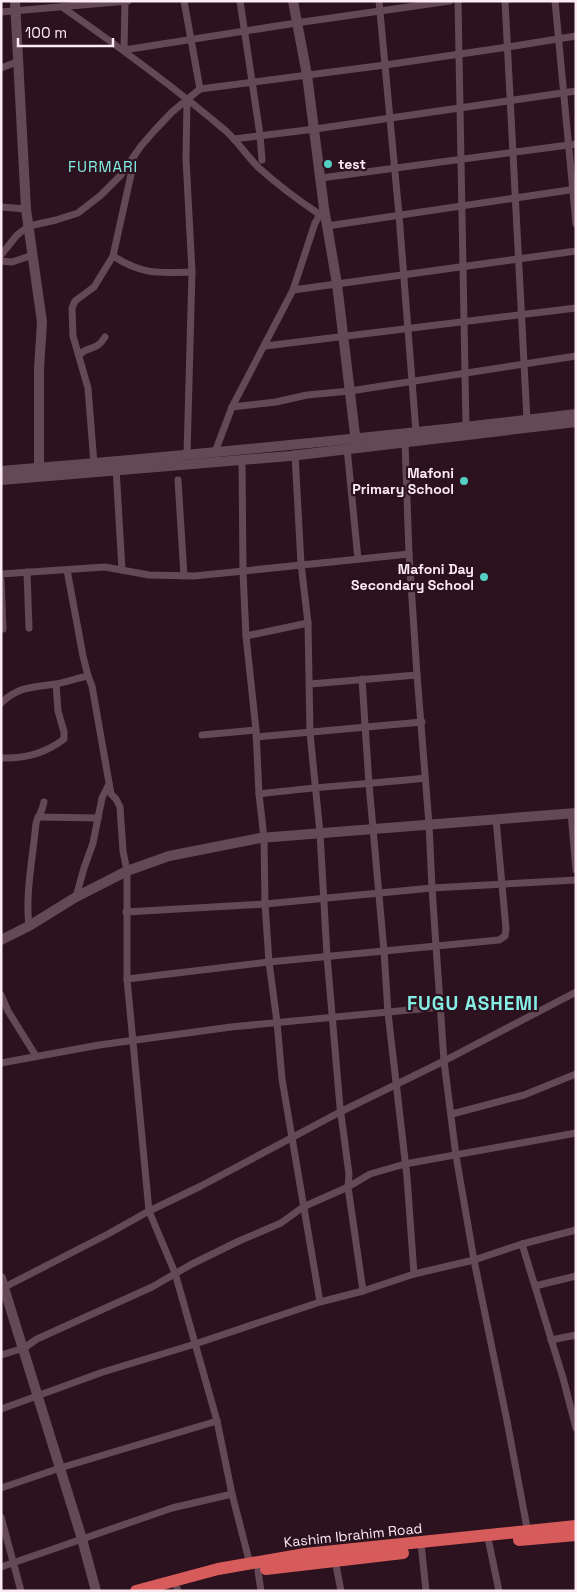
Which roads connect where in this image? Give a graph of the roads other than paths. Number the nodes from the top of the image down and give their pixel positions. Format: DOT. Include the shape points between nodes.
graph roads {
  1 [pos="126,1"];
  2 [pos="184,1"];
  3 [pos="240,1"];
  4 [pos="293,1"];
  5 [pos="379,1"];
  6 [pos="450,1"];
  7 [pos="458,1"];
  8 [pos="505,1"];
  9 [pos="555,1"];
  10 [pos="60,5"];
  11 [pos="16,6"];
  12 [pos="380,11"];
  13 [pos="1,12"];
  14 [pos="296,23"];
  15 [pos="244,32"];
  16 [pos="576,36"];
  17 [pos="190,39"];
  18 [pos="558,39"];
  19 [pos="508,47"];
  20 [pos="124,50"];
  21 [pos="458,54"];
  22 [pos="19,61"];
  23 [pos="385,65"];
  24 [pos="1,68"];
  25 [pos="306,75"];
  26 [pos="251,83"];
  27 [pos="200,89"];
  28 [pos="576,91"];
  29 [pos="564,93"];
  30 [pos="187,100"];
  31 [pos="510,100"];
  32 [pos="460,108"];
  33 [pos="390,118"];
  34 [pos="315,129"];
  35 [pos="260,135"];
  36 [pos="234,138"];
  37 [pos="572,144"];
  38 [pos="514,152"];
  39 [pos="135,156"];
  40 [pos="461,159"];
  41 [pos="262,160"];
  42 [pos="395,168"];
  43 [pos="321,178"];
  44 [pos="575,189"];
  45 [pos="515,198"];
  46 [pos="462,205"];
  47 [pos="1,206"];
  48 [pos="26,209"];
  49 [pos="322,211"];
  50 [pos="399,215"];
  51 [pos="576,224"];
  52 [pos="28,226"];
  53 [pos="327,226"];
  54 [pos="576,251"];
  55 [pos="1,254"];
  56 [pos="33,255"];
  57 [pos="113,256"];
  58 [pos="518,259"];
  59 [pos="1,261"];
  60 [pos="463,266"];
  61 [pos="192,272"];
  62 [pos="404,274"];
  63 [pos="337,284"];
  64 [pos="293,290"];
  65 [pos="576,308"];
  66 [pos="521,315"];
  67 [pos="464,322"];
  68 [pos="408,329"];
  69 [pos="104,337"];
  70 [pos="344,337"];
  71 [pos="264,346"];
  72 [pos="79,355"];
  73 [pos="576,356"];
  74 [pos="523,364"];
  75 [pos="465,373"];
  76 [pos="412,381"];
  77 [pos="350,391"];
  78 [pos="232,406"];
  79 [pos="576,414"];
  80 [pos="526,420"];
  81 [pos="576,422"];
  82 [pos="466,426"];
  83 [pos="416,432"];
  84 [pos="406,442"];
  85 [pos="353,444"];
  86 [pos="215,452"];
  87 [pos="295,454"];
  88 [pos="187,455"];
  89 [pos="242,460"];
  90 [pos="94,464"];
  91 [pos="116,466"];
  92 [pos="39,468"];
  93 [pos="1,471"];
  94 [pos="1,480"];
  95 [pos="178,480"];
  96 [pos="409,554"];
  97 [pos="358,559"];
  98 [pos="301,564"];
  99 [pos="67,570"];
  100 [pos="122,570"];
  101 [pos="27,572"];
  102 [pos="243,572"];
  103 [pos="1,574"];
  104 [pos="184,576"];
  105 [pos="1,580"];
  106 [pos="308,623"];
  107 [pos="29,628"];
  108 [pos="3,629"];
  109 [pos="246,636"];
  110 [pos="417,675"];
  111 [pos="88,676"];
  112 [pos="362,679"];
  113 [pos="56,684"];
  114 [pos="310,684"];
  115 [pos="1,703"];
  116 [pos="422,722"];
  117 [pos="366,726"];
  118 [pos="256,733"];
  119 [pos="310,733"];
  120 [pos="202,735"];
  121 [pos="1,758"];
  122 [pos="426,778"];
  123 [pos="110,783"];
  124 [pos="368,784"];
  125 [pos="316,786"];
  126 [pos="258,794"];
  127 [pos="44,802"];
  128 [pos="574,813"];
  129 [pos="38,817"];
  130 [pos="98,818"];
  131 [pos="496,819"];
  132 [pos="429,824"];
  133 [pos="373,829"];
  134 [pos="320,833"];
  135 [pos="264,838"];
  136 [pos="127,870"];
  137 [pos="576,870"];
  138 [pos="576,880"];
  139 [pos="501,884"];
  140 [pos="432,888"];
  141 [pos="379,894"];
  142 [pos="76,897"];
  143 [pos="324,898"];
  144 [pos="265,904"];
  145 [pos="126,912"];
  146 [pos="29,926"];
  147 [pos="1,940"];
  148 [pos="435,947"];
  149 [pos="384,951"];
  150 [pos="327,956"];
  151 [pos="269,962"];
  152 [pos="126,980"];
  153 [pos="576,992"];
  154 [pos="1,995"];
  155 [pos="441,1007"];
  156 [pos="388,1013"];
  157 [pos="332,1016"];
  158 [pos="277,1022"];
  159 [pos="133,1040"];
  160 [pos="36,1056"];
  161 [pos="444,1061"];
  162 [pos="1,1064"];
  163 [pos="576,1074"];
  164 [pos="397,1083"];
  165 [pos="340,1112"];
  166 [pos="452,1114"];
  167 [pos="576,1133"];
  168 [pos="292,1139"];
  169 [pos="456,1156"];
  170 [pos="405,1164"];
  171 [pos="348,1187"];
  172 [pos="304,1207"];
  173 [pos="149,1211"];
  174 [pos="576,1230"];
  175 [pos="522,1244"];
  176 [pos="474,1260"];
  177 [pos="175,1273"];
  178 [pos="414,1274"];
  179 [pos="576,1276"];
  180 [pos="2,1285"];
  181 [pos="534,1286"];
  182 [pos="363,1291"];
  183 [pos="320,1302"];
  184 [pos="576,1335"];
  185 [pos="552,1340"];
  186 [pos="195,1344"];
  187 [pos="24,1348"];
  188 [pos="1,1355"];
  189 [pos="38,1396"];
  190 [pos="1,1409"];
  191 [pos="573,1409"];
  192 [pos="217,1421"];
  193 [pos="576,1428"];
  194 [pos="60,1468"];
  195 [pos="1,1488"];
  196 [pos="232,1494"];
  197 [pos="1,1518"];
  198 [pos="576,1526"];
  199 [pos="528,1535"];
  200 [pos="576,1535"];
  201 [pos="82,1539"];
  202 [pos="489,1542"];
  203 [pos="422,1547"];
  204 [pos="335,1560"];
  205 [pos="14,1562"];
  206 [pos="1,1566"];
  207 [pos="254,1567"];
  208 [pos="174,1590"];
  209 [pos="21,1591"];
  210 [pos="96,1591"];
  211 [pos="136,1591"];
  212 [pos="261,1591"];
  213 [pos="341,1591"];
  214 [pos="426,1591"];
  215 [pos="499,1591"];
  1 -- 10 [label="street"];
  1 -- 20 [label="street"];
  2 -- 17 [label="street"];
  3 -- 15 [label="street"];
  4 -- 14 [label="street"];
  5 -- 12 [label="street"];
  6 -- 12 [label="street"];
  7 -- 21 [label="street"];
  8 -- 19 [label="street"];
  9 -- 18 [label="street"];
  10 -- 11 [label="street"];
  10 -- 20 [label="street"];
  11 -- 13 [label="street"];
  11 -- 22 [label="street"];
  12 -- 14 [label="street"];
  12 -- 23 [label="street"];
  14 -- 15 [label="street"];
  14 -- 25 [label="street"];
  15 -- 17 [label="street"];
  15 -- 26 [label="street"];
  16 -- 18 [label="street"];
  17 -- 20 [label="street"];
  17 -- 27 [label="street"];
  18 -- 19 [label="street"];
  18 -- 29 [label="street"];
  19 -- 21 [label="street"];
  19 -- 31 [label="street"];
  20 -- 30 [label="street"];
  21 -- 23 [label="street"];
  21 -- 32 [label="street"];
  22 -- 24 [label="street"];
  22 -- 48 [label="street"];
  23 -- 25 [label="street"];
  23 -- 33 [label="street"];
  25 -- 26 [label="street"];
  25 -- 34 [label="street"];
  26 -- 27 [label="street"];
  26 -- 35 [label="street"];
  27 -- 30 [label="street"];
  28 -- 29 [label="street"];
  29 -- 31 [label="street"];
  29 -- 37 [label="street"];
  30 -- 36 [label="street"];
  30 -- 39 [label="street" via="154,131"];
  30 -- 61 [label="street" via="186,159"];
  31 -- 32 [label="street"];
  31 -- 38 [label="street"];
  32 -- 33 [label="street"];
  32 -- 40 [label="street"];
  33 -- 34 [label="street"];
  33 -- 42 [label="street"];
  34 -- 35 [label="street"];
  34 -- 43 [label="street"];
  35 -- 36 [label="street"];
  35 -- 41 [label="street"];
  36 -- 49 [label="street" via="258,167 288,193"];
  37 -- 38 [label="street"];
  37 -- 44 [label="street"];
  38 -- 40 [label="street"];
  38 -- 45 [label="street"];
  39 -- 52 [label="street" via="108,188 78,212"];
  39 -- 57 [label="street"];
  40 -- 42 [label="street"];
  40 -- 46 [label="street"];
  42 -- 43 [label="street"];
  42 -- 50 [label="street"];
  43 -- 49 [label="street"];
  44 -- 45 [label="street"];
  44 -- 51 [label="street"];
  45 -- 46 [label="street"];
  45 -- 58 [label="street"];
  46 -- 50 [label="street"];
  46 -- 60 [label="street"];
  47 -- 48 [label="street"];
  48 -- 52 [label="street"];
  49 -- 53 [label="street"];
  49 -- 64 [label="street"];
  50 -- 53 [label="street"];
  50 -- 62 [label="street"];
  52 -- 55 [label="street"];
  52 -- 56 [label="street"];
  53 -- 63 [label="street"];
  54 -- 58 [label="street"];
  56 -- 59 [label="street" via="12,262"];
  56 -- 92 [label="street" via="42,322"];
  57 -- 61 [label="street" via="136,269 153,273"];
  57 -- 72 [label="street" via="94,287 75,300 72,308 73,336"];
  58 -- 60 [label="street"];
  58 -- 66 [label="street"];
  60 -- 62 [label="street"];
  60 -- 67 [label="street"];
  61 -- 88 [label="street"];
  62 -- 63 [label="street"];
  62 -- 68 [label="street"];
  63 -- 64 [label="street"];
  63 -- 70 [label="street"];
  64 -- 71 [label="street"];
  65 -- 66 [label="street"];
  66 -- 67 [label="street"];
  66 -- 74 [label="street"];
  67 -- 68 [label="street"];
  67 -- 75 [label="street"];
  68 -- 70 [label="street"];
  68 -- 76 [label="street"];
  69 -- 72 [label="street" via="99,346"];
  70 -- 71 [label="street"];
  70 -- 77 [label="street"];
  71 -- 78 [label="street"];
  72 -- 90 [label="street" via="88,388"];
  73 -- 74 [label="street"];
  74 -- 75 [label="street"];
  74 -- 80 [label="street"];
  75 -- 76 [label="street"];
  75 -- 82 [label="street"];
  76 -- 77 [label="street"];
  76 -- 83 [label="street"];
  77 -- 78 [label="street"];
  77 -- 85 [label="street"];
  78 -- 86 [label="street"];
  79 -- 80 [label="street"];
  80 -- 82 [label="street"];
  81 -- 84 [label="street"];
  82 -- 83 [label="street"];
  83 -- 85 [label="street"];
  84 -- 85 [label="street"];
  84 -- 96 [label="street"];
  85 -- 86 [label="street"];
  85 -- 87 [label="street"];
  85 -- 97 [label="street"];
  86 -- 88 [label="street"];
  87 -- 89 [label="street"];
  87 -- 98 [label="street"];
  88 -- 91 [label="street"];
  89 -- 91 [label="street"];
  89 -- 102 [label="street"];
  90 -- 91 [label="street"];
  90 -- 92 [label="street"];
  91 -- 94 [label="street"];
  91 -- 100 [label="street"];
  92 -- 93 [label="street"];
  95 -- 104 [label="street"];
  96 -- 97 [label="street"];
  96 -- 110 [label="street"];
  97 -- 98 [label="street"];
  98 -- 102 [label="street"];
  98 -- 106 [label="street"];
  99 -- 100 [label="street" via="105,567"];
  99 -- 101 [label="street"];
  99 -- 111 [label="street"];
  100 -- 104 [label="street"];
  101 -- 103 [label="street"];
  101 -- 107 [label="street"];
  102 -- 104 [label="street"];
  102 -- 109 [label="street"];
  105 -- 108 [label="street"];
  106 -- 109 [label="street"];
  106 -- 114 [label="street"];
  109 -- 118 [label="street"];
  110 -- 112 [label="street"];
  110 -- 116 [label="street"];
  111 -- 113 [label="street"];
  111 -- 123 [label="street"];
  112 -- 114 [label="street"];
  112 -- 117 [label="street"];
  113 -- 115 [label="street" via="30,686"];
  113 -- 121 [label="street" via="64,739 54,748 40,753"];
  114 -- 119 [label="street"];
  116 -- 117 [label="street"];
  116 -- 122 [label="street"];
  117 -- 119 [label="street"];
  117 -- 124 [label="street"];
  118 -- 119 [label="street"];
  118 -- 120 [label="street"];
  118 -- 126 [label="street"];
  119 -- 125 [label="street"];
  122 -- 124 [label="street"];
  122 -- 132 [label="street"];
  123 -- 130 [label="street" via="102,798"];
  123 -- 136 [label="street" via="111,794 120,807"];
  124 -- 125 [label="street"];
  124 -- 133 [label="street"];
  125 -- 126 [label="street"];
  125 -- 134 [label="street"];
  126 -- 135 [label="street"];
  127 -- 129 [label="street"];
  128 -- 131 [label="street"];
  128 -- 137 [label="street"];
  129 -- 130 [label="street"];
  129 -- 146 [label="street" via="31,863"];
  130 -- 142 [label="street"];
  131 -- 132 [label="street"];
  131 -- 139 [label="street"];
  132 -- 133 [label="street"];
  132 -- 140 [label="street"];
  133 -- 134 [label="street"];
  133 -- 141 [label="street"];
  134 -- 135 [label="street"];
  134 -- 143 [label="street"];
  135 -- 136 [label="street" via="169,856"];
  135 -- 144 [label="street"];
  136 -- 142 [label="street"];
  136 -- 145 [label="street"];
  138 -- 139 [label="street"];
  139 -- 140 [label="street"];
  139 -- 148 [label="street" via="505,936 499,940"];
  140 -- 141 [label="street"];
  140 -- 148 [label="street"];
  141 -- 143 [label="street"];
  141 -- 149 [label="street"];
  142 -- 146 [label="street"];
  143 -- 144 [label="street"];
  143 -- 150 [label="street"];
  144 -- 145 [label="street"];
  144 -- 151 [label="street"];
  145 -- 152 [label="street"];
  146 -- 147 [label="street"];
  148 -- 149 [label="street"];
  148 -- 155 [label="street"];
  149 -- 150 [label="street"];
  149 -- 156 [label="street"];
  150 -- 151 [label="street"];
  150 -- 157 [label="street"];
  151 -- 152 [label="street"];
  151 -- 158 [label="street"];
  152 -- 159 [label="street"];
  153 -- 161 [label="street"];
  154 -- 160 [label="street"];
  155 -- 156 [label="street"];
  155 -- 161 [label="street"];
  156 -- 157 [label="street"];
  156 -- 164 [label="street"];
  157 -- 158 [label="street"];
  157 -- 165 [label="street"];
  158 -- 159 [label="street"];
  158 -- 168 [label="street"];
  159 -- 160 [label="street"];
  159 -- 173 [label="street"];
  160 -- 162 [label="street"];
  161 -- 164 [label="street"];
  161 -- 166 [label="street"];
  163 -- 166 [label="street" via="524,1095"];
  164 -- 165 [label="street"];
  164 -- 170 [label="street"];
  165 -- 168 [label="street"];
  165 -- 171 [label="street"];
  166 -- 169 [label="street"];
  167 -- 169 [label="street"];
  168 -- 172 [label="street"];
  168 -- 173 [label="street"];
  169 -- 170 [label="street"];
  169 -- 176 [label="street"];
  170 -- 171 [label="street" via="370,1174"];
  170 -- 178 [label="street"];
  171 -- 172 [label="street"];
  171 -- 182 [label="street"];
  172 -- 177 [label="street" via="281,1223"];
  172 -- 183 [label="street"];
  173 -- 177 [label="street"];
  173 -- 180 [label="street"];
  174 -- 175 [label="street"];
  175 -- 176 [label="street"];
  175 -- 181 [label="street"];
  176 -- 178 [label="street"];
  176 -- 199 [label="street"];
  177 -- 186 [label="street"];
  177 -- 187 [label="street"];
  178 -- 182 [label="street"];
  179 -- 181 [label="street"];
  180 -- 187 [label="street"];
  181 -- 185 [label="street"];
  182 -- 183 [label="street"];
  183 -- 186 [label="street"];
  184 -- 185 [label="street"];
  185 -- 191 [label="street"];
  186 -- 189 [label="street"];
  186 -- 192 [label="street"];
  187 -- 188 [label="street"];
  187 -- 189 [label="street"];
  189 -- 190 [label="street"];
  189 -- 194 [label="street"];
  191 -- 193 [label="street"];
  192 -- 194 [label="street"];
  192 -- 196 [label="street"];
  194 -- 195 [label="street"];
  194 -- 201 [label="street"];
  196 -- 201 [label="street" via="172,1508"];
  196 -- 207 [label="street"];
  197 -- 205 [label="street"];
  198 -- 199 [label="highway, Kashim Ibrahim Road"];
  199 -- 200 [label="highway, Kashim Ibrahim Road"];
  199 -- 202 [label="highway, Kashim Ibrahim Road"];
  199 -- 203 [label="highway, Kashim Ibrahim Road"];
  201 -- 205 [label="street"];
  201 -- 210 [label="street"];
  202 -- 203 [label="highway, Kashim Ibrahim Road"];
  202 -- 215 [label="street"];
  203 -- 204 [label="highway, Kashim Ibrahim Road"];
  203 -- 207 [label="highway, Kashim Ibrahim Road" via="305,1554"];
  203 -- 214 [label="street"];
  204 -- 207 [label="highway, Kashim Ibrahim Road"];
  204 -- 213 [label="street"];
  205 -- 206 [label="street"];
  205 -- 209 [label="street"];
  207 -- 208 [label="highway, Kashim Ibrahim Road"];
  207 -- 211 [label="highway, Kashim Ibrahim Road" via="218,1569"];
  207 -- 212 [label="street"];
}
